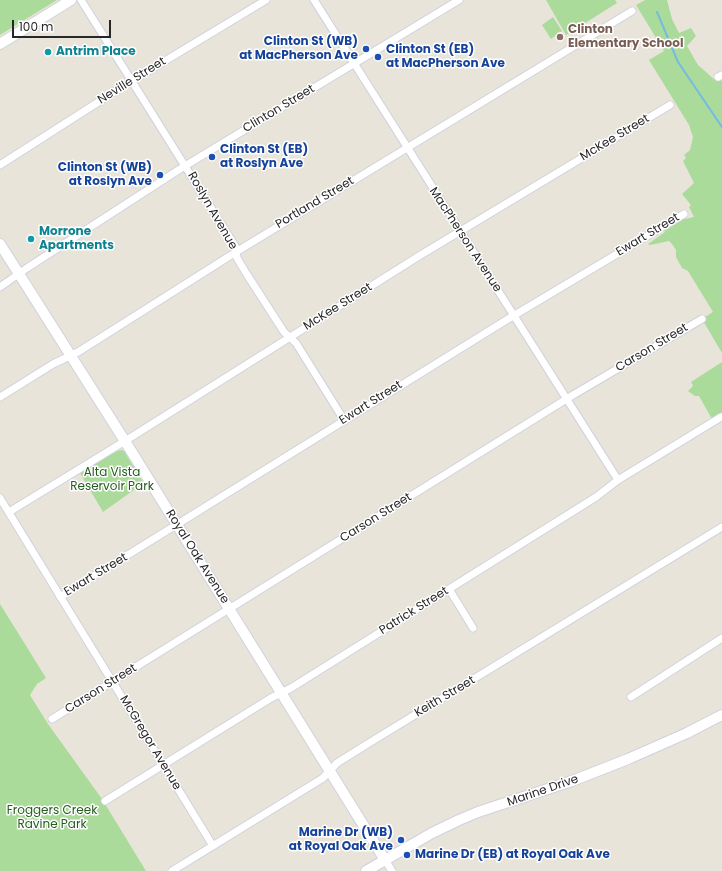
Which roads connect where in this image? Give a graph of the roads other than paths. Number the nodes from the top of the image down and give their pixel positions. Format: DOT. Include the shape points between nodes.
graph roads {
  1 [pos="71,0"];
  2 [pos="81,0"];
  3 [pos="266,0"];
  4 [pos="314,0"];
  5 [pos="459,0"];
  6 [pos="632,11"];
  7 [pos="0,44"];
  8 [pos="354,64"];
  9 [pos="132,81"];
  10 [pos="670,105"];
  11 [pos="407,147"];
  12 [pos="0,166"];
  13 [pos="185,166"];
  14 [pos="684,214"];
  15 [pos="460,232"];
  16 [pos="0,244"];
  17 [pos="236,252"];
  18 [pos="19,274"];
  19 [pos="0,287"];
  20 [pos="513,316"];
  21 [pos="702,319"];
  22 [pos="290,337"];
  23 [pos="71,355"];
  24 [pos="0,397"];
  25 [pos="567,400"];
  26 [pos="722,418"];
  27 [pos="344,420"];
  28 [pos="124,441"];
  29 [pos="618,480"];
  30 [pos="0,498"];
  31 [pos="9,512"];
  32 [pos="177,525"];
  33 [pos="722,527"];
  34 [pos="449,589"];
  35 [pos="60,597"];
  36 [pos="229,609"];
  37 [pos="473,628"];
  38 [pos="722,638"];
  39 [pos="112,682"];
  40 [pos="281,693"];
  41 [pos="631,697"];
  42 [pos="722,715"];
  43 [pos="52,719"];
  44 [pos="163,765"];
  45 [pos="331,771"];
  46 [pos="105,800"];
  47 [pos="213,846"];
  48 [pos="385,860"];
  49 [pos="172,871"];
  50 [pos="366,871"];
  51 [pos="392,871"];
  1 -- 7 [label="street"];
  2 -- 9 [label="street, Roslyn Avenue"];
  3 -- 9 [label="street, Neville Street"];
  4 -- 8 [label="street, MacPherson Avenue"];
  5 -- 8 [label="street, Clinton Street"];
  6 -- 11 [label="street, Portland Street"];
  8 -- 11 [label="street, MacPherson Avenue"];
  8 -- 13 [label="street, Clinton Street"];
  9 -- 12 [label="street, Neville Street"];
  9 -- 13 [label="street, Roslyn Avenue"];
  10 -- 15 [label="street, McKee Street"];
  11 -- 15 [label="street, MacPherson Avenue"];
  11 -- 17 [label="street, Portland Street"];
  13 -- 17 [label="street, Roslyn Avenue"];
  13 -- 18 [label="street, Clinton Street"];
  14 -- 20 [label="street, Ewart Street"];
  15 -- 20 [label="street, MacPherson Avenue"];
  15 -- 22 [label="street, McKee Street"];
  16 -- 18 [label="street, Royal Oak Avenue"];
  17 -- 22 [label="street, Roslyn Avenue" via="246,273 284,332"];
  17 -- 23 [label="street, Portland Street"];
  18 -- 19 [label="street, Clinton Street"];
  18 -- 23 [label="street, Royal Oak Avenue"];
  20 -- 25 [label="street, MacPherson Avenue"];
  20 -- 27 [label="street, Ewart Street"];
  21 -- 25 [label="street, Carson Street"];
  22 -- 27 [label="street, Roslyn Avenue"];
  22 -- 28 [label="street, McKee Street"];
  23 -- 24 [label="street, Portland Street"];
  23 -- 28 [label="street, Royal Oak Avenue"];
  25 -- 29 [label="street, MacPherson Avenue"];
  25 -- 36 [label="street, Carson Street"];
  26 -- 29 [label="street, Patrick Street"];
  27 -- 32 [label="street, Ewart Street"];
  28 -- 31 [label="street, McKee Street"];
  28 -- 32 [label="street, Royal Oak Avenue"];
  29 -- 34 [label="street, Patrick Street" via="596,497"];
  30 -- 31 [label="street, McGregor Avenue"];
  31 -- 35 [label="street, McGregor Avenue"];
  32 -- 35 [label="street, Ewart Street"];
  32 -- 36 [label="street, Royal Oak Avenue"];
  33 -- 45 [label="street, Keith Street" via="369,743 337,763"];
  34 -- 37 [label="street"];
  34 -- 40 [label="street, Patrick Street"];
  35 -- 39 [label="street, McGregor Avenue"];
  36 -- 39 [label="street, Carson Street"];
  36 -- 40 [label="street, Royal Oak Avenue"];
  38 -- 41 [label="street"];
  39 -- 43 [label="street, Carson Street"];
  39 -- 44 [label="street, McGregor Avenue"];
  40 -- 44 [label="street, Patrick Street"];
  40 -- 45 [label="street, Royal Oak Avenue"];
  42 -- 48 [label="street, Marine Drive" via="628,760 459,820"];
  44 -- 46 [label="street, Patrick Street"];
  44 -- 47 [label="street, McGregor Avenue"];
  45 -- 47 [label="street, Keith Street"];
  45 -- 48 [label="street, Royal Oak Avenue"];
  47 -- 49 [label="street, Keith Street"];
  48 -- 50 [label="street, Marine Drive"];
  48 -- 51 [label="street, Royal Oak Avenue"];
}
